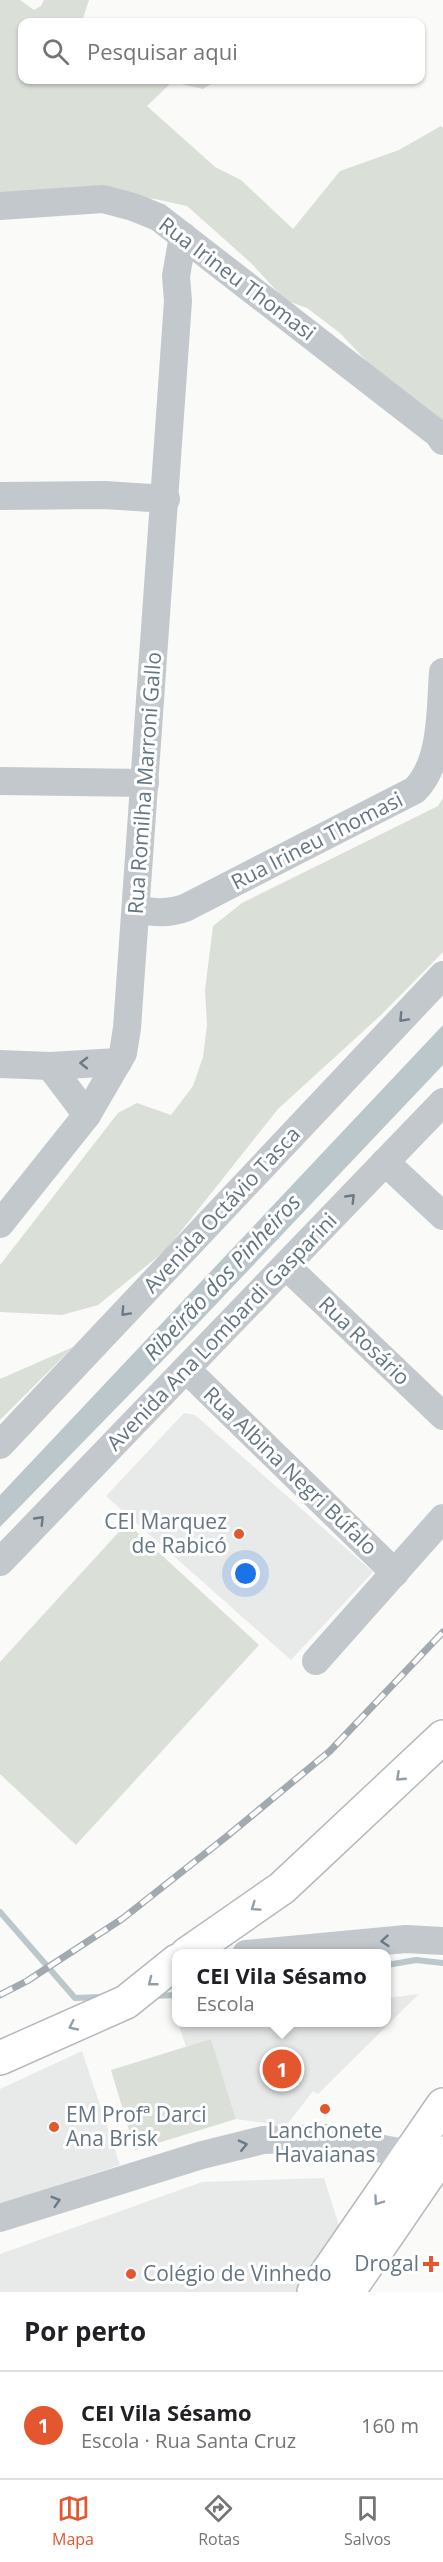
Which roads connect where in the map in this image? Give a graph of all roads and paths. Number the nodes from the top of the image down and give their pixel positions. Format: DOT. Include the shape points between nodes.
graph roads {
  1 [pos="0,206"];
  2 [pos="183,236"];
  3 [pos="213,259"];
  4 [pos="178,301"];
  5 [pos="443,441"];
  6 [pos="0,496"];
  7 [pos="166,500"];
  8 [pos="443,672"];
  9 [pos="0,781"];
  10 [pos="145,783"];
  11 [pos="136,909"];
  12 [pos="443,975"];
  13 [pos="118,1062"];
  14 [pos="0,1064"];
  15 [pos="50,1066"];
  16 [pos="443,1102"];
  17 [pos="87,1115"];
  18 [pos="386,1162"];
  19 [pos="443,1216"];
  20 [pos="0,1224"];
  21 [pos="286,1266"];
  22 [pos="186,1370"];
  23 [pos="443,1416"];
  24 [pos="0,1444"];
  25 [pos="443,1518"];
  26 [pos="0,1562"];
  27 [pos="395,1573"];
  28 [pos="316,1661"];
  29 [pos="443,1737"];
  30 [pos="443,1941"];
  31 [pos="193,1949"];
  32 [pos="292,1949"];
  33 [pos="172,1965"];
  34 [pos="0,2058"];
  35 [pos="443,2105"];
  36 [pos="434,2157"];
  37 [pos="0,2218"];
  38 [pos="314,2292"];
  39 [pos="348,2292"];
  1 -- 2 [label="street, Rua Irineu Thomasi" via="103,200 158,217"];
  2 -- 3 [label="street, Rua Irineu Thomasi"];
  2 -- 4 [label="street, Rua Romilha Marroni Gallo" via="176,276"];
  3 -- 4 [label="street"];
  3 -- 5 [label="street, Rua Irineu Thomasi"];
  4 -- 7 [label="street, Rua Romilha Marroni Gallo"];
  6 -- 7 [label="street" via="105,495"];
  7 -- 10 [label="street, Rua Romilha Marroni Gallo"];
  8 -- 11 [label="street, Rua Irineu Thomasi" via="437,745 427,775 415,789 185,908 171,913"];
  9 -- 10 [label="street"];
  10 -- 11 [label="street, Rua Romilha Marroni Gallo"];
  11 -- 13 [label="street, Rua Romilha Marroni Gallo" via="127,1028"];
  12 -- 24 [label="street, Avenida Octávio Tasca, one-way"];
  13 -- 15 [label="street, one-way"];
  13 -- 17 [label="street, Rua Romilha Marroni Gallo"];
  14 -- 15 [label="street"];
  15 -- 17 [label="street"];
  16 -- 18 [label="street, Avenida Ana Lombardi Gasparini"];
  17 -- 20 [label="street, Rua Romilha Marroni Gallo"];
  18 -- 19 [label="street"];
  21 -- 18 [label="street, Avenida Ana Lombardi Gasparini, one-way"];
  21 -- 22 [label="street, Avenida Ana Lombardi Gasparini"];
  21 -- 23 [label="street, Rua Rosário"];
  26 -- 22 [label="street, Avenida Ana Lombardi Gasparini, one-way"];
  22 -- 27 [label="street, Rua Albina Negri Búfalo"];
  25 -- 27 [label="street"];
  27 -- 28 [label="street"];
  29 -- 31 [label="main road, one-way" via="282,1888"];
  30 -- 32 [label="street, one-way" via="406,1939"];
  33 -- 34 [label="main road, one-way" via="126,2002"];
  35 -- 36 [label="main road"];
  37 -- 36 [label="street, one-way" via="263,2140 327,2138"];
  36 -- 38 [label="main road, one-way"];
  36 -- 39 [label="main road"];
}
